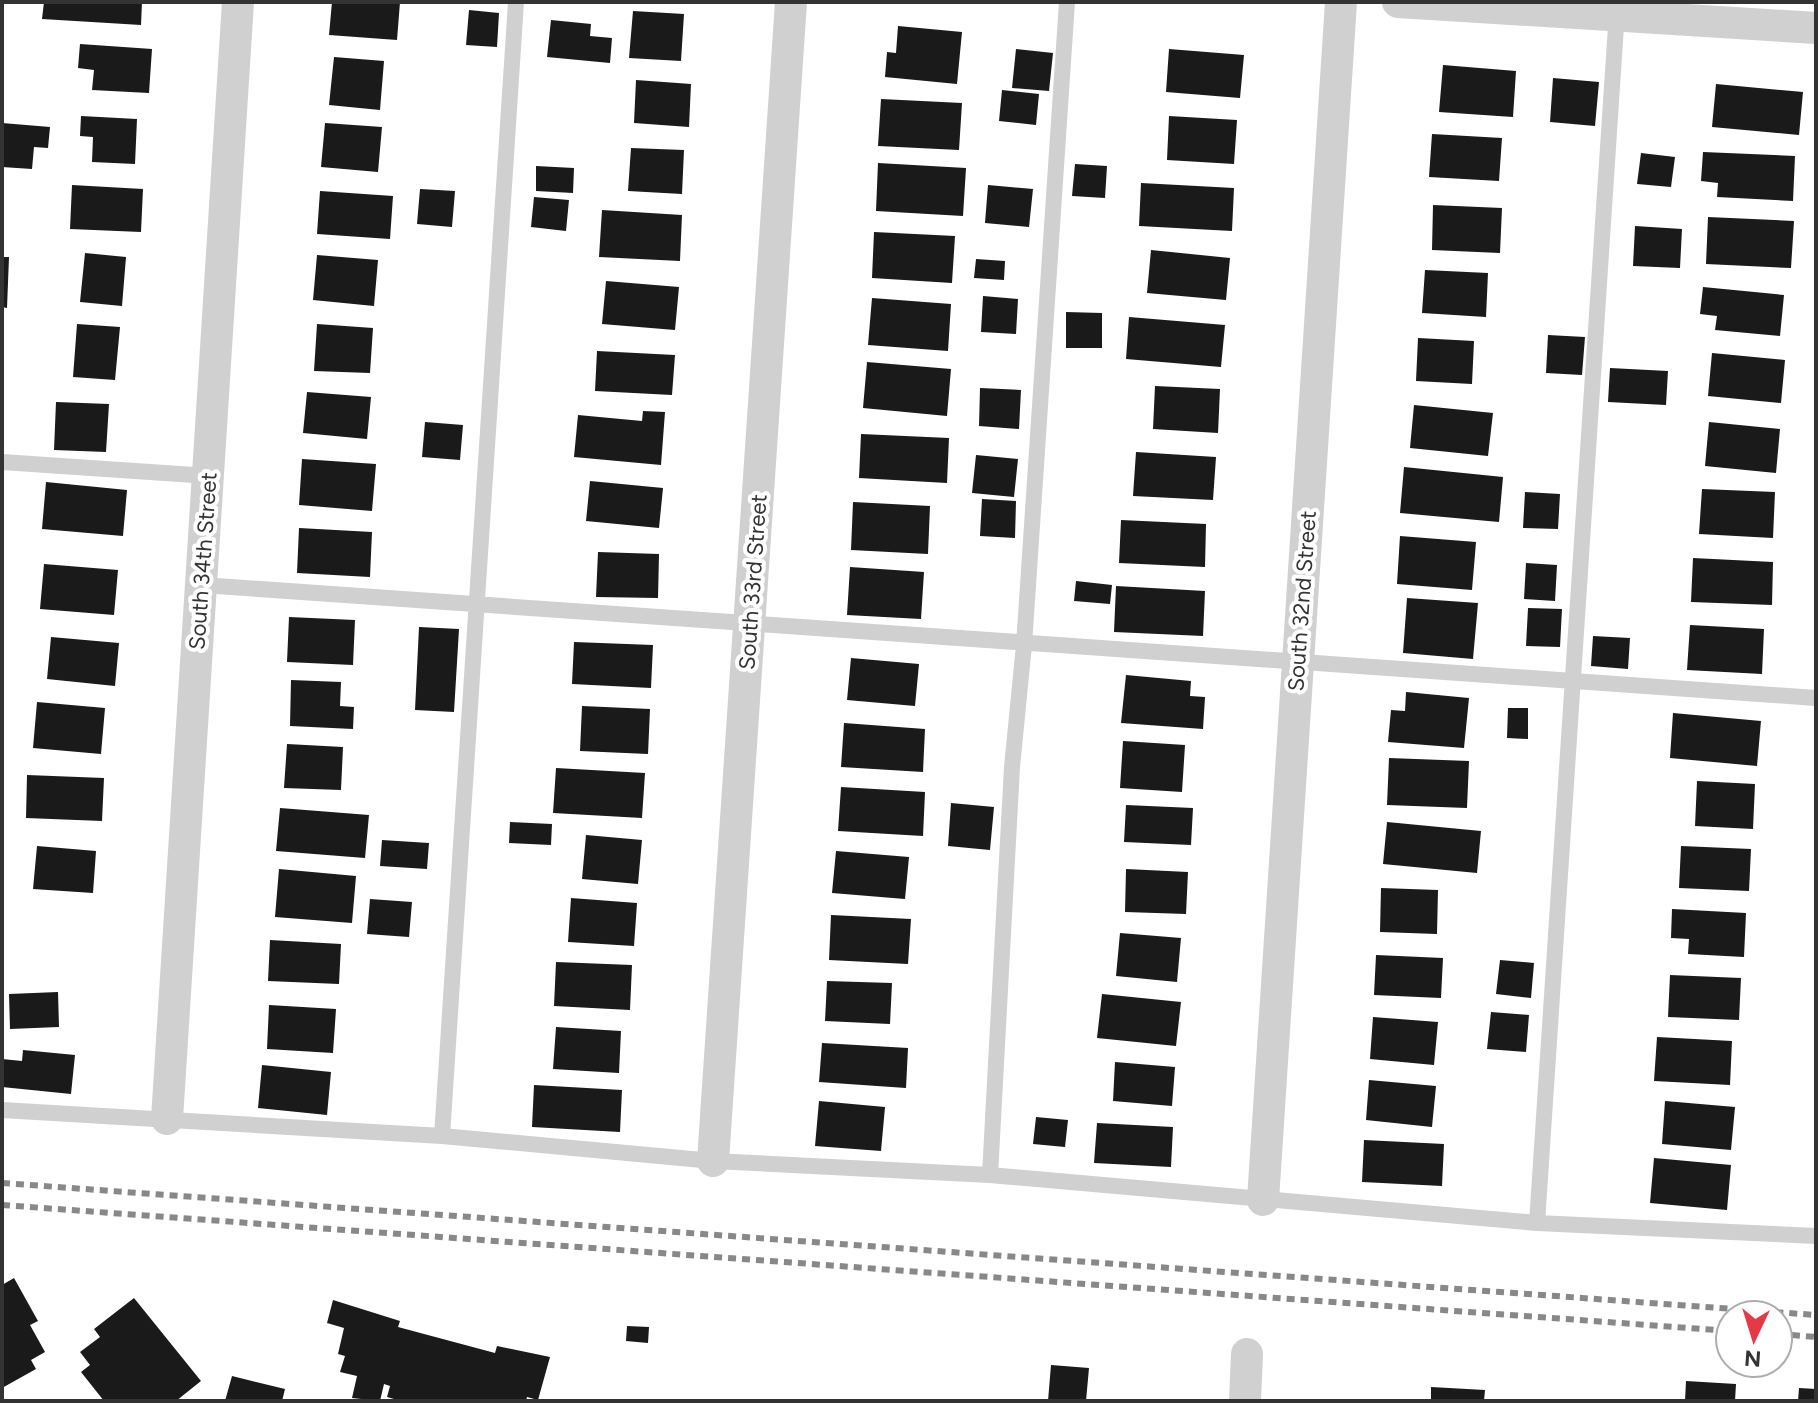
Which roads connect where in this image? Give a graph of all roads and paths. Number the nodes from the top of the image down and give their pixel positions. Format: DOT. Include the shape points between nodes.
graph roads {
  1 [pos="238,2"];
  2 [pos="516,2"];
  3 [pos="791,2"];
  4 [pos="1067,2"];
  5 [pos="1341,2"];
  6 [pos="1398,2"];
  7 [pos="1617,7"];
  8 [pos="1816,28"];
  9 [pos="2,462"];
  10 [pos="209,476"];
  11 [pos="202,585"];
  12 [pos="477,607"];
  13 [pos="750,625"];
  14 [pos="1024,645"];
  15 [pos="1298,663"];
  16 [pos="1573,681"];
  17 [pos="1816,698"];
  18 [pos="2,1110"];
  19 [pos="167,1119"];
  20 [pos="442,1136"];
  21 [pos="713,1161"];
  22 [pos="990,1175"];
  23 [pos="1263,1200"];
  24 [pos="1537,1223"];
  25 [pos="1816,1236"];
  26 [pos="1247,1354"];
  27 [pos="1245,1401"];
  1 -- 10 [label="street, South 34th Street"];
  2 -- 12 [label="lane"];
  3 -- 13 [label="street, South 33rd Street"];
  4 -- 14 [label="lane"];
  5 -- 15 [label="street, South 32nd Street"];
  6 -- 7 [label="street"];
  7 -- 8 [label="street"];
  7 -- 16 [label="lane"];
  9 -- 10 [label="lane"];
  10 -- 11 [label="street, South 34th Street"];
  11 -- 12 [label="lane"];
  11 -- 19 [label="street, South 34th Street"];
  12 -- 13 [label="lane"];
  12 -- 20 [label="lane"];
  13 -- 14 [label="lane"];
  13 -- 21 [label="street, South 33rd Street"];
  14 -- 15 [label="lane"];
  14 -- 22 [label="lane" via="1012,767"];
  15 -- 16 [label="lane"];
  15 -- 23 [label="street, South 32nd Street"];
  16 -- 17 [label="lane"];
  16 -- 24 [label="lane"];
  18 -- 19 [label="lane"];
  19 -- 20 [label="lane"];
  20 -- 21 [label="lane"];
  21 -- 22 [label="lane"];
  22 -- 23 [label="lane"];
  23 -- 24 [label="lane"];
  24 -- 25 [label="lane"];
  26 -- 27 [label="street"];
}
